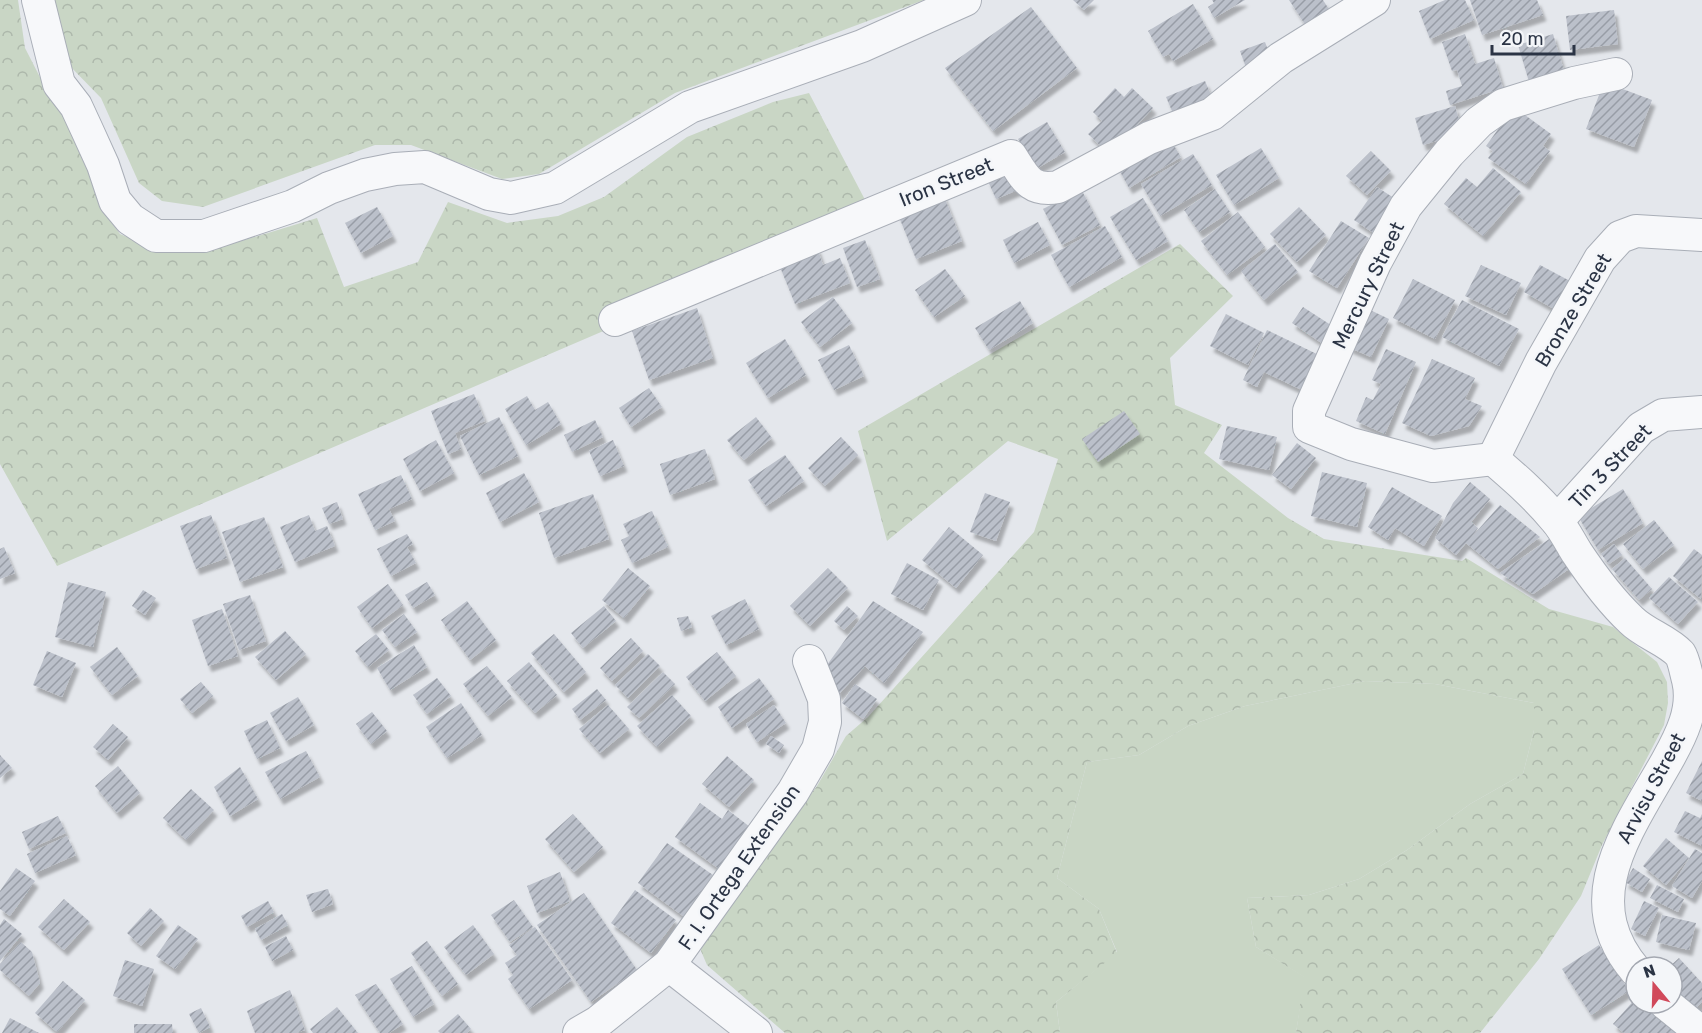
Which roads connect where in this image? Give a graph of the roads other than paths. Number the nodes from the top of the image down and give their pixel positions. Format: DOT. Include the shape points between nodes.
graph roads {
  1 [pos="38,0"];
  2 [pos="965,0"];
  3 [pos="1374,0"];
  4 [pos="1616,74"];
  5 [pos="1702,235"];
  6 [pos="615,320"];
  7 [pos="1702,412"];
  8 [pos="1493,459"];
  9 [pos="1557,521"];
  10 [pos="1691,654"];
  11 [pos="809,661"];
  12 [pos="1624,957"];
  13 [pos="669,965"];
  14 [pos="1680,1015"];
  15 [pos="579,1033"];
  16 [pos="756,1033"];
  17 [pos="1702,1033"];
  1 -- 2 [label="street" via="59,84 76,106 115,201 130,219 156,236 204,236 293,206 356,178 395,169 425,167 489,194 511,198 555,188 690,107 862,46"];
  3 -- 6 [label="street, Iron Street" via="1281,58 1212,114 1149,138 1058,187 1042,190 1031,184 1011,156"];
  4 -- 8 [label="street, Mercury Street" via="1503,105 1479,122 1449,153 1406,206 1309,411 1309,427 1351,444 1433,466"];
  5 -- 8 [label="street, Bronze Street" via="1636,231 1620,237 1600,259 1541,362"];
  7 -- 9 [label="street, Tin 3 Street" via="1664,415 1641,428"];
  8 -- 9 [label="street, Arvisu Street"];
  9 -- 10 [label="street, Arvisu Street" via="1605,592 1632,622"];
  10 -- 12 [label="street, Arvisu Street" via="1691,698 1682,733 1618,850 1607,884 1614,938"];
  11 -- 13 [label="street, F. I. Ortega Extension" via="824,699 825,722 818,748 793,792"];
  13 -- 15 [label="street, F. I. Ortega Extension"];
  13 -- 16 [label="street"];
  14 -- 17 [label="street"];
}
